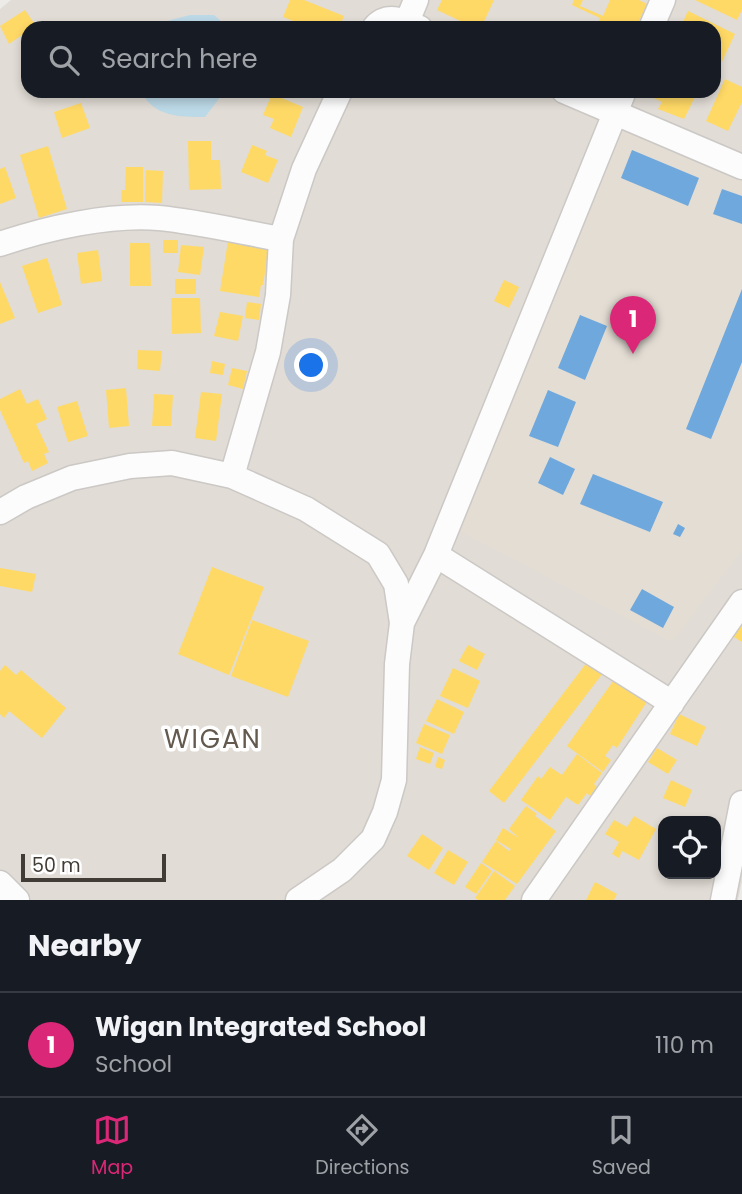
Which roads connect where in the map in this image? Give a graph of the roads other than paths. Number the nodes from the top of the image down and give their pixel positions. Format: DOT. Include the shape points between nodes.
graph roads {
  1 [pos="663,0"];
  2 [pos="415,17"];
  3 [pos="383,21"];
  4 [pos="654,21"];
  5 [pos="337,98"];
  6 [pos="600,98"];
  7 [pos="620,102"];
  8 [pos="742,167"];
  9 [pos="281,239"];
  10 [pos="0,244"];
  11 [pos="232,476"];
  12 [pos="0,512"];
  13 [pos="436,555"];
  14 [pos="742,602"];
  15 [pos="401,623"];
  16 [pos="672,703"];
  17 [pos="742,803"];
  18 [pos="0,883"];
  19 [pos="17,900"];
  20 [pos="298,900"];
  21 [pos="534,900"];
  22 [pos="723,900"];
  1 -- 4 [label="street"];
  2 -- 3 [label="street"];
  5 -- 9 [label="street" via="304,169"];
  6 -- 7 [label="street"];
  7 -- 8 [label="street"];
  7 -- 13 [label="street"];
  9 -- 10 [label="street" via="157,218 97,221 33,232"];
  9 -- 11 [label="street" via="268,352"];
  11 -- 12 [label="street" via="172,463 130,466 72,478"];
  11 -- 15 [label="street" via="306,509 378,554 396,584"];
  13 -- 15 [label="street"];
  13 -- 16 [label="street"];
  14 -- 16 [label="street"];
  15 -- 20 [label="street" via="394,780 385,812 373,839 342,870"];
  16 -- 21 [label="street"];
  17 -- 22 [label="street"];
  18 -- 19 [label="street"];
}
